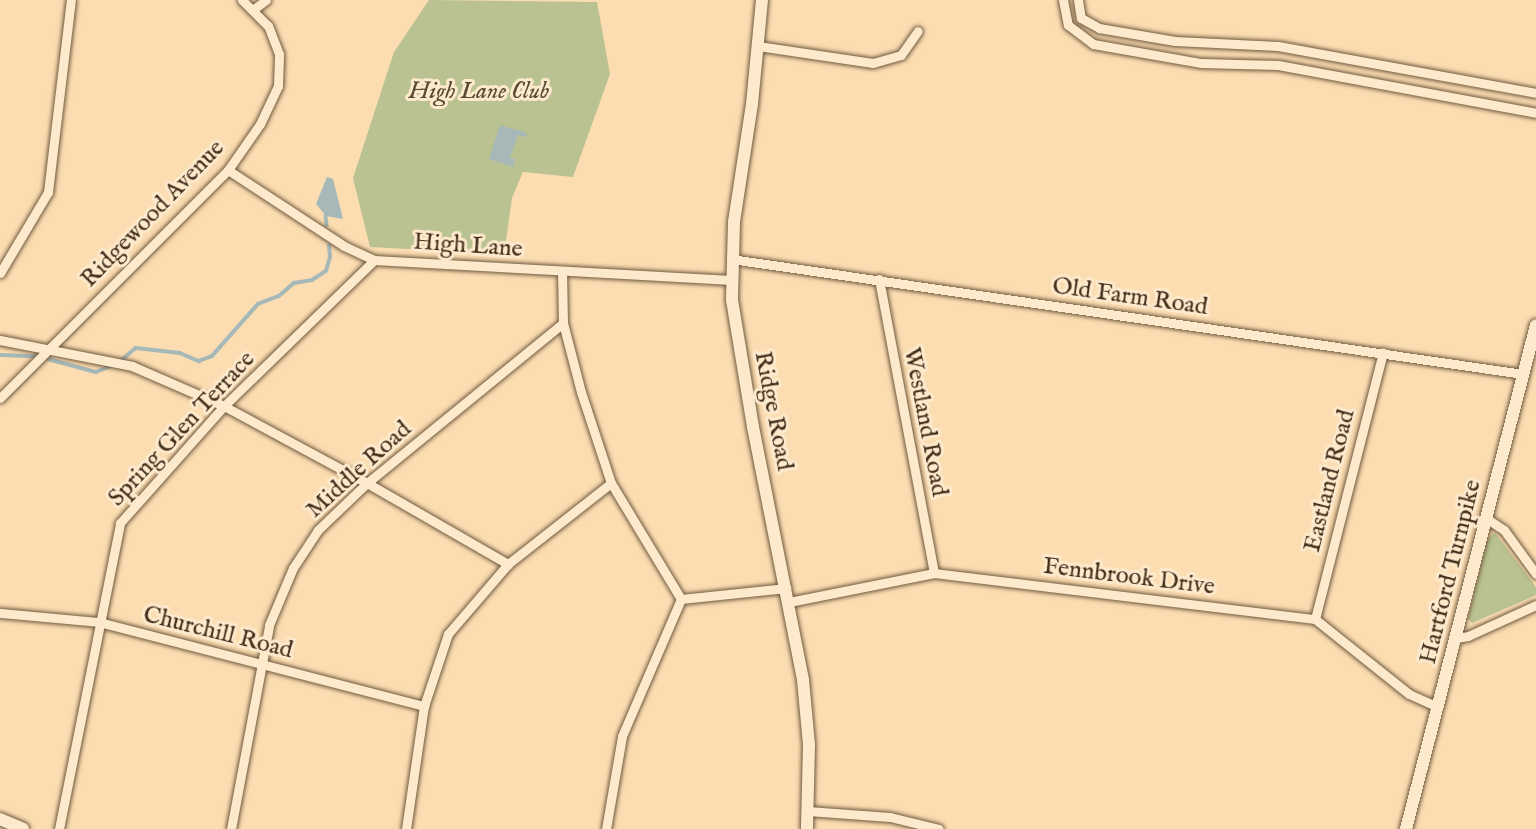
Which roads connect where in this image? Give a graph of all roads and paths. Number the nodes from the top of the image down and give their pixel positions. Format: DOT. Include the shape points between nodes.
graph roads {
  1 [pos="71,0"];
  2 [pos="243,0"];
  3 [pos="266,0"];
  4 [pos="762,0"];
  5 [pos="1063,0"];
  6 [pos="1078,0"];
  7 [pos="254,9"];
  8 [pos="1084,21"];
  9 [pos="918,31"];
  10 [pos="1074,33"];
  11 [pos="1262,44"];
  12 [pos="758,46"];
  13 [pos="1326,54"];
  14 [pos="1259,62"];
  15 [pos="1324,74"];
  16 [pos="1536,93"];
  17 [pos="1536,113"];
  18 [pos="228,170"];
  19 [pos="374,260"];
  20 [pos="731,260"];
  21 [pos="0,272"];
  22 [pos="562,272"];
  23 [pos="879,279"];
  24 [pos="731,280"];
  25 [pos="563,323"];
  26 [pos="1536,325"];
  27 [pos="0,340"];
  28 [pos="47,348"];
  29 [pos="1383,353"];
  30 [pos="1523,374"];
  31 [pos="0,398"];
  32 [pos="223,406"];
  33 [pos="367,483"];
  34 [pos="611,483"];
  35 [pos="1486,518"];
  36 [pos="508,564"];
  37 [pos="934,573"];
  38 [pos="1536,574"];
  39 [pos="786,588"];
  40 [pos="681,598"];
  41 [pos="789,602"];
  42 [pos="1536,605"];
  43 [pos="0,613"];
  44 [pos="1315,619"];
  45 [pos="99,622"];
  46 [pos="1456,638"];
  47 [pos="261,663"];
  48 [pos="424,706"];
  49 [pos="1438,707"];
  50 [pos="808,811"];
  51 [pos="0,819"];
  52 [pos="23,829"];
  53 [pos="59,829"];
  54 [pos="231,829"];
  55 [pos="406,829"];
  56 [pos="606,829"];
  57 [pos="807,829"];
  58 [pos="939,829"];
  59 [pos="1406,829"];
  1 -- 21 [label="street" via="48,192"];
  2 -- 7 [label="street, Ridgewood Avenue"];
  3 -- 7 [label="street"];
  4 -- 12 [label="main road, Ridge Road"];
  5 -- 10 [label="street"];
  6 -- 8 [label="street"];
  7 -- 18 [label="street, Ridgewood Avenue" via="275,40 278,86 260,124"];
  8 -- 10 [label="street"];
  8 -- 11 [label="street" via="1099,28 1175,41"];
  9 -- 12 [label="street" via="901,55 873,63"];
  10 -- 14 [label="street" via="1093,44 1164,58"];
  11 -- 13 [label="street"];
  11 -- 14 [label="street"];
  12 -- 20 [label="main road, Ridge Road"];
  13 -- 15 [label="street"];
  13 -- 16 [label="street"];
  14 -- 15 [label="street"];
  15 -- 17 [label="street"];
  18 -- 19 [label="street, High Lane" via="344,246"];
  18 -- 28 [label="street, Ridgewood Avenue"];
  19 -- 22 [label="street, High Lane"];
  19 -- 32 [label="street, Spring Glen Terrace"];
  20 -- 23 [label="street, Old Farm Road"];
  20 -- 24 [label="main road, Ridge Road"];
  22 -- 24 [label="street, High Lane"];
  22 -- 25 [label="street"];
  23 -- 29 [label="street, Old Farm Road"];
  23 -- 37 [label="street, Westland Road"];
  24 -- 39 [label="main road, Ridge Road" via="735,327"];
  25 -- 33 [label="street, Middle Road"];
  25 -- 34 [label="street"];
  26 -- 30 [label="main road, Hartford Turnpike"];
  27 -- 28 [label="street"];
  28 -- 31 [label="street, Ridgewood Avenue"];
  28 -- 32 [label="street" via="132,366"];
  29 -- 30 [label="street, Old Farm Road"];
  29 -- 44 [label="street, Eastland Road"];
  30 -- 35 [label="main road, Hartford Turnpike"];
  32 -- 33 [label="street"];
  32 -- 45 [label="street, Spring Glen Terrace" via="120,523"];
  33 -- 36 [label="street"];
  33 -- 47 [label="street, Middle Road" via="318,530 293,568 269,625"];
  34 -- 36 [label="street"];
  34 -- 40 [label="street"];
  35 -- 38 [label="street" via="1504,530"];
  35 -- 46 [label="main road, Hartford Turnpike"];
  36 -- 48 [label="street" via="449,634"];
  37 -- 41 [label="street, Fennbrook Drive"];
  37 -- 44 [label="street, Fennbrook Drive"];
  39 -- 40 [label="street"];
  39 -- 41 [label="main road, Ridge Road"];
  40 -- 56 [label="street" via="622,736"];
  41 -- 50 [label="main road, Ridge Road" via="806,706"];
  42 -- 46 [label="street"];
  43 -- 45 [label="street, Churchill Road"];
  44 -- 49 [label="street" via="1409,694"];
  45 -- 47 [label="street, Churchill Road"];
  45 -- 53 [label="street, Spring Glen Terrace"];
  46 -- 49 [label="main road, Hartford Turnpike"];
  47 -- 48 [label="street, Churchill Road"];
  47 -- 54 [label="street, Middle Road"];
  48 -- 55 [label="street"];
  49 -- 59 [label="main road, Hartford Turnpike"];
  50 -- 57 [label="main road, Ridge Road"];
  50 -- 58 [label="street" via="890,817"];
  51 -- 52 [label="main road"];
}
